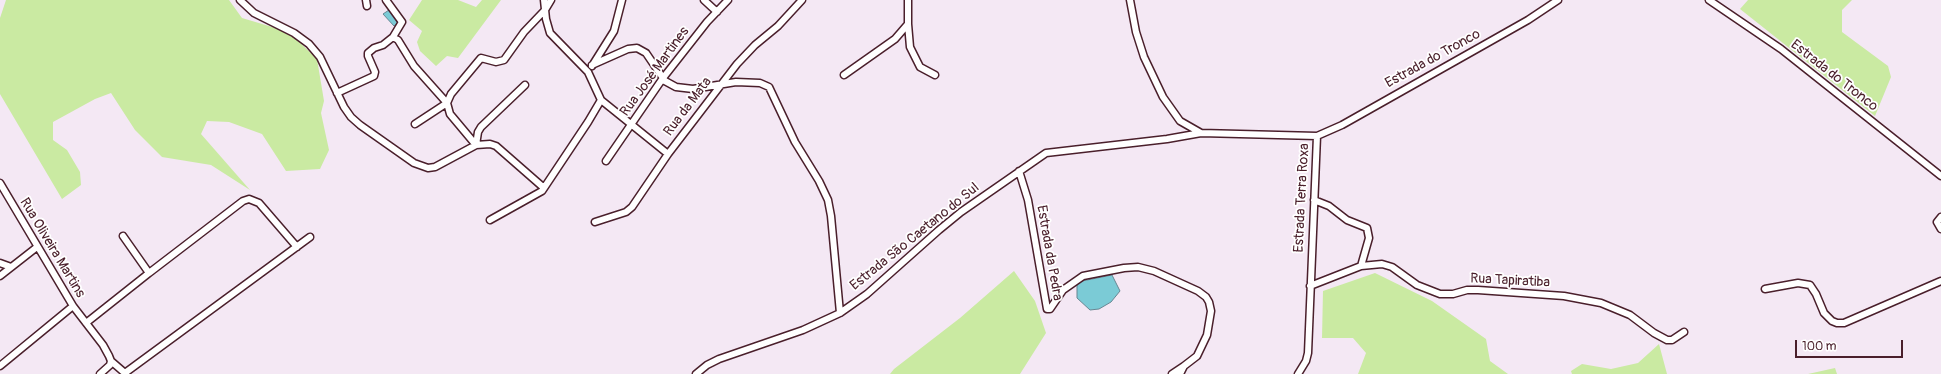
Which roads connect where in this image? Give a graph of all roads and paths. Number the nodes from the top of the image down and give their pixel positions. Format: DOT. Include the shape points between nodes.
graph roads {
  1 [pos="240,0"];
  2 [pos="386,0"];
  3 [pos="544,0"];
  4 [pos="551,0"];
  5 [pos="622,0"];
  6 [pos="704,0"];
  7 [pos="728,0"];
  8 [pos="802,0"];
  9 [pos="908,0"];
  10 [pos="1130,0"];
  11 [pos="1558,0"];
  12 [pos="1709,0"];
  13 [pos="545,10"];
  14 [pos="717,12"];
  15 [pos="908,24"];
  16 [pos="393,37"];
  17 [pos="592,65"];
  18 [pos="588,72"];
  19 [pos="844,75"];
  20 [pos="935,75"];
  21 [pos="662,78"];
  22 [pos="721,84"];
  23 [pos="524,85"];
  24 [pos="337,92"];
  25 [pos="601,100"];
  26 [pos="448,103"];
  27 [pos="415,124"];
  28 [pos="632,124"];
  29 [pos="1201,133"];
  30 [pos="1317,136"];
  31 [pos="476,145"];
  32 [pos="668,154"];
  33 [pos="606,161"];
  34 [pos="1019,172"];
  35 [pos="1941,176"];
  36 [pos="1,186"];
  37 [pos="544,188"];
  38 [pos="1314,200"];
  39 [pos="1941,217"];
  40 [pos="490,220"];
  41 [pos="595,222"];
  42 [pos="1941,229"];
  43 [pos="123,236"];
  44 [pos="310,237"];
  45 [pos="37,247"];
  46 [pos="297,247"];
  47 [pos="0,263"];
  48 [pos="1361,266"];
  49 [pos="11,267"];
  50 [pos="148,273"];
  51 [pos="0,276"];
  52 [pos="1941,281"];
  53 [pos="1310,286"];
  54 [pos="1765,289"];
  55 [pos="73,306"];
  56 [pos="840,313"];
  57 [pos="86,323"];
  58 [pos="1684,332"];
  59 [pos="111,361"];
  60 [pos="0,366"];
  61 [pos="1184,366"];
  62 [pos="125,373"];
  63 [pos="100,374"];
  64 [pos="696,374"];
  65 [pos="1172,374"];
  66 [pos="1180,374"];
  67 [pos="1298,374"];
  1 -- 24 [label="street" via="254,13 294,33 309,44 320,57"];
  2 -- 16 [label="street" via="402,22"];
  3 -- 13 [label="street"];
  4 -- 13 [label="street"];
  5 -- 17 [label="street" via="614,31"];
  6 -- 14 [label="street"];
  7 -- 14 [label="street, Rua José Martines"];
  8 -- 22 [label="street, Rua da Mata" via="778,26 746,54"];
  9 -- 15 [label="street"];
  10 -- 29 [label="street" via="1144,57 1163,97 1180,121"];
  11 -- 30 [label="street, Estrada do Tronco" via="1482,46"];
  12 -- 35 [label="street, Estrada do Tronco" via="1781,49"];
  13 -- 18 [label="street" via="548,26 555,39"];
  13 -- 26 [label="street" via="524,32 504,60 496,62 481,58 450,94"];
  14 -- 21 [label="street, Rua José Martines"];
  15 -- 19 [label="street" via="895,39"];
  15 -- 20 [label="street" via="910,47 920,67"];
  16 -- 24 [label="street" via="368,53 374,76"];
  16 -- 26 [label="street" via="398,40 414,66"];
  17 -- 18 [label="street"];
  17 -- 21 [label="street" via="628,49 637,48 646,53"];
  18 -- 25 [label="street"];
  21 -- 22 [label="street" via="671,85 683,89"];
  21 -- 28 [label="street, Rua José Martines"];
  22 -- 32 [label="street, Rua da Mata"];
  22 -- 56 [label="street" via="754,82 769,87 795,142 819,181 828,200 831,216"];
  23 -- 31 [label="street" via="481,127"];
  24 -- 31 [label="street" via="344,107 360,125 420,166 428,168 442,164"];
  25 -- 28 [label="street"];
  25 -- 37 [label="street"];
  26 -- 27 [label="street"];
  26 -- 31 [label="street" via="452,118"];
  28 -- 32 [label="street"];
  28 -- 33 [label="street, Rua José Martines"];
  29 -- 30 [label="street, Estrada Terra Roxa"];
  29 -- 34 [label="street, Estrada São Caetano do Sul" via="1046,153"];
  30 -- 38 [label="street, Estrada Terra Roxa"];
  31 -- 37 [label="street" via="496,146"];
  32 -- 41 [label="street, Rua da Mata" via="632,207 626,212"];
  34 -- 56 [label="street, Estrada São Caetano do Sul" via="944,225 867,294"];
  34 -- 61 [label="street, Estrada da Pedra" via="1028,200 1047,309 1050,309 1063,290 1084,276 1138,267 1154,271 1198,291 1209,302 1210,323 1203,346 1197,356"];
  36 -- 45 [label="street, Rua Oliveira Martins"];
  37 -- 40 [label="street" via="532,198"];
  38 -- 48 [label="street" via="1329,206 1347,220 1367,228 1369,238"];
  38 -- 53 [label="street, Estrada Terra Roxa"];
  39 -- 42 [label="street" via="1937,222"];
  43 -- 50 [label="street"];
  44 -- 46 [label="street"];
  45 -- 49 [label="street"];
  45 -- 55 [label="street, Rua Oliveira Martins"];
  46 -- 50 [label="street" via="259,203 249,199 243,200"];
  46 -- 62 [label="street"];
  47 -- 49 [label="street"];
  48 -- 53 [label="street, Rua Tapiratiba"];
  48 -- 58 [label="street, Rua Tapiratiba" via="1382,264 1392,267 1417,285 1440,294 1467,290 1514,292 1564,296 1601,303 1630,315 1667,340 1672,340"];
  49 -- 51 [label="street"];
  50 -- 57 [label="street"];
  52 -- 54 [label="street" via="1844,323 1832,321 1822,310 1810,285 1798,283"];
  53 -- 67 [label="street, Estrada Terra Roxa" via="1308,353"];
  55 -- 57 [label="street, Rua Oliveira Martins"];
  55 -- 60 [label="street"];
  56 -- 64 [label="street, Estrada São Caetano do Sul" via="803,330 719,359"];
  57 -- 59 [label="street, Rua Oliveira Martins" via="103,344"];
  59 -- 62 [label="street"];
  59 -- 63 [label="street"];
  61 -- 65 [label="street"];
  61 -- 66 [label="street, Estrada da Pedra"];
}
